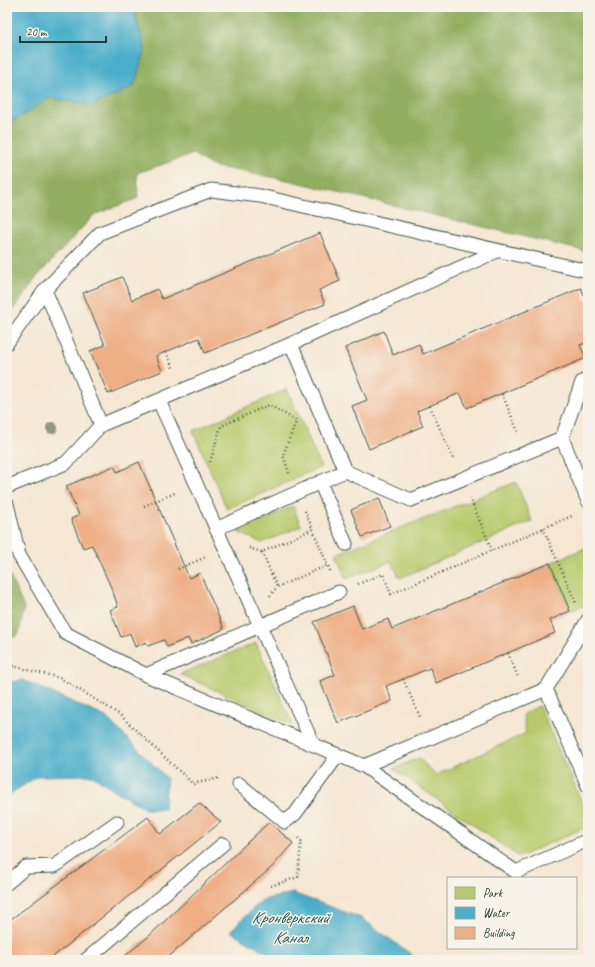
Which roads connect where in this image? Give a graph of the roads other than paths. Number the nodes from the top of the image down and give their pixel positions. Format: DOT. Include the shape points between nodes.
graph roads {
  1 [pos="497,251"];
  2 [pos="588,271"];
  3 [pos="45,290"];
  4 [pos="7,343"];
  5 [pos="291,344"];
  6 [pos="588,378"];
  7 [pos="159,401"];
  8 [pos="101,425"];
  9 [pos="562,438"];
  10 [pos="345,471"];
  11 [pos="320,482"];
  12 [pos="7,487"];
  13 [pos="588,501"];
  14 [pos="7,504"];
  15 [pos="218,533"];
  16 [pos="346,544"];
  17 [pos="339,592"];
  18 [pos="257,621"];
  19 [pos="587,622"];
  20 [pos="146,675"];
  21 [pos="546,689"];
  22 [pos="312,744"];
  23 [pos="338,755"];
  24 [pos="364,766"];
  25 [pos="239,784"];
  26 [pos="588,786"];
  27 [pos="117,822"];
  28 [pos="588,840"];
  29 [pos="223,844"];
  30 [pos="7,883"];
  31 [pos="86,960"];
  1 -- 2 [label="lane"];
  1 -- 3 [label="lane" via="260,196 211,190 100,234"];
  1 -- 5 [label="lane"];
  3 -- 4 [label="lane"];
  3 -- 8 [label="lane"];
  5 -- 7 [label="lane"];
  5 -- 10 [label="lane"];
  6 -- 9 [label="lane" via="582,382"];
  7 -- 8 [label="lane"];
  7 -- 15 [label="lane"];
  8 -- 12 [label="lane" via="66,463"];
  9 -- 10 [label="lane" via="411,500"];
  9 -- 13 [label="lane"];
  10 -- 11 [label="lane"];
  11 -- 15 [label="lane"];
  11 -- 16 [label="lane"];
  14 -- 20 [label="lane" via="19,555 65,633"];
  15 -- 18 [label="lane"];
  17 -- 18 [label="lane"];
  18 -- 20 [label="lane"];
  18 -- 22 [label="lane"];
  19 -- 21 [label="lane"];
  20 -- 22 [label="lane"];
  21 -- 24 [label="lane"];
  21 -- 26 [label="lane"];
  22 -- 23 [label="lane"];
  23 -- 24 [label="lane"];
  23 -- 25 [label="lane" via="295,814 285,822"];
  24 -- 28 [label="lane" via="516,872"];
  27 -- 30 [label="lane" via="55,866 26,867"];
  29 -- 31 [label="lane"];
}
